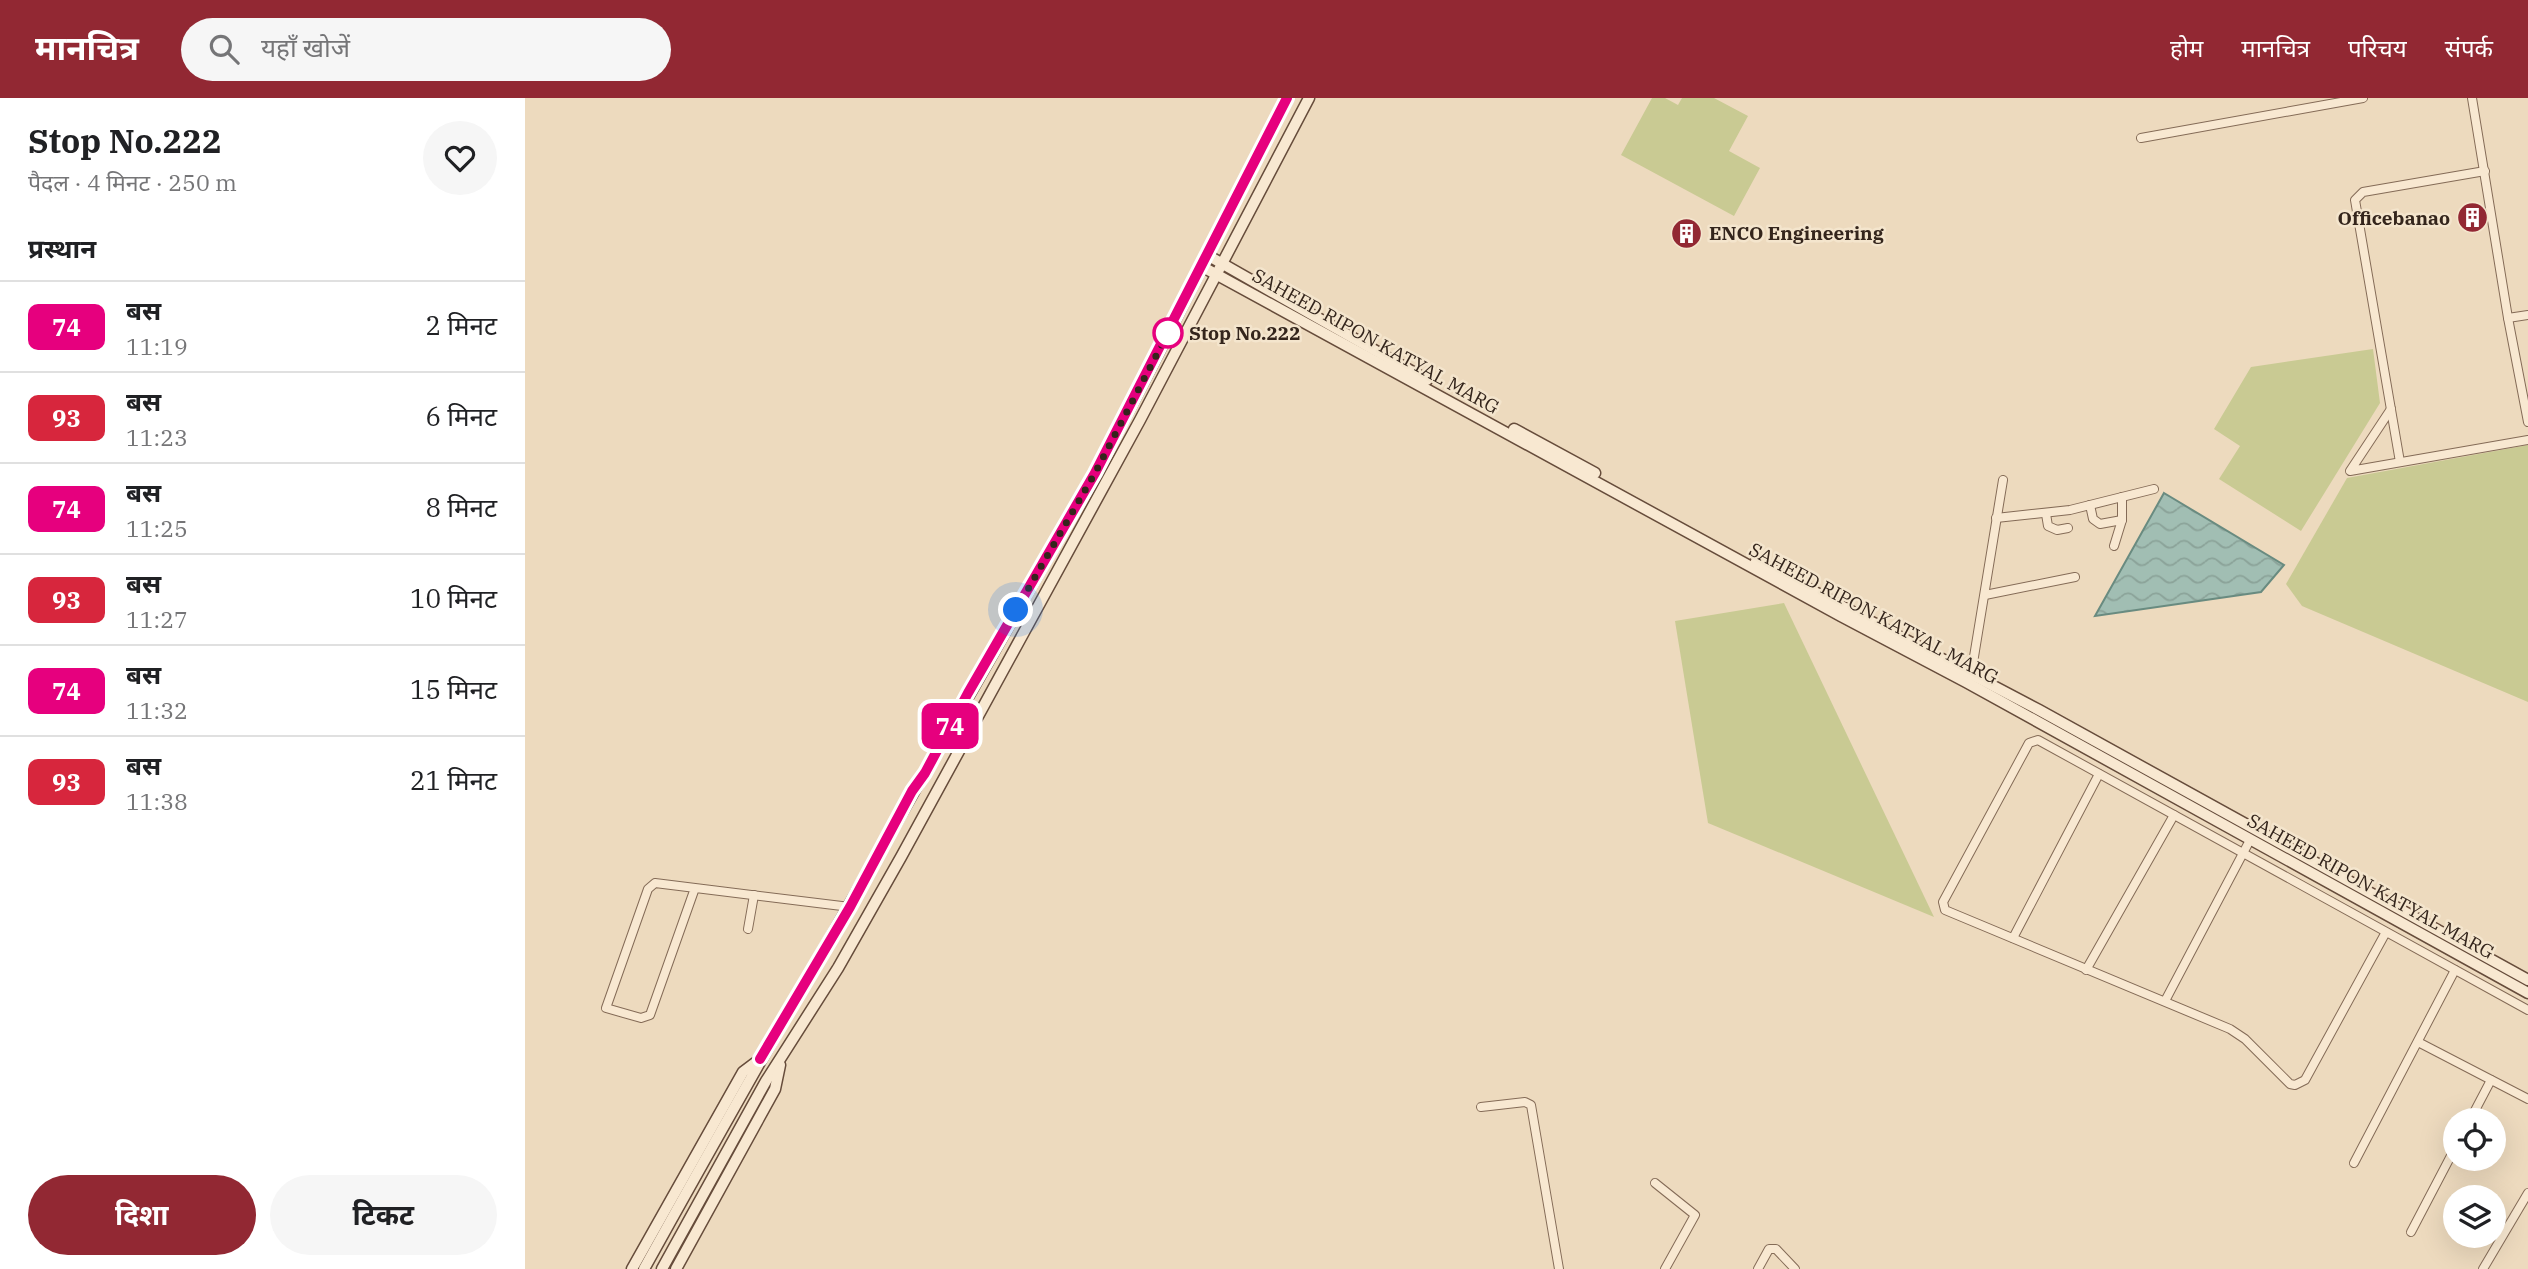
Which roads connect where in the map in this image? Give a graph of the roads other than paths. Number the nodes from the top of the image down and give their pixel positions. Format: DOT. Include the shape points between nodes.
graph roads {
  1 [pos="1287,98"];
  2 [pos="1309,98"];
  3 [pos="2363,98"];
  4 [pos="2472,98"];
  5 [pos="2141,138"];
  6 [pos="2485,171"];
  7 [pos="1207,255"];
  8 [pos="1223,262"];
  9 [pos="1202,266"];
  10 [pos="1216,274"];
  11 [pos="2528,314"];
  12 [pos="2508,318"];
  13 [pos="2391,410"];
  14 [pos="2528,422"];
  15 [pos="2528,440"];
  16 [pos="2400,462"];
  17 [pos="2003,480"];
  18 [pos="2154,489"];
  19 [pos="2122,497"];
  20 [pos="2090,505"];
  21 [pos="2046,514"];
  22 [pos="1996,519"];
  23 [pos="2122,520"];
  24 [pos="2068,527"];
  25 [pos="2115,546"];
  26 [pos="1772,574"];
  27 [pos="2075,577"];
  28 [pos="1985,595"];
  29 [pos="1971,675"];
  30 [pos="2039,716"];
  31 [pos="2099,774"];
  32 [pos="2174,815"];
  33 [pos="2250,840"];
  34 [pos="2243,853"];
  35 [pos="695,888"];
  36 [pos="754,895"];
  37 [pos="850,907"];
  38 [pos="748,929"];
  39 [pos="2386,932"];
  40 [pos="2013,938"];
  41 [pos="2086,970"];
  42 [pos="2455,970"];
  43 [pos="2528,980"];
  44 [pos="2528,993"];
  45 [pos="2165,1001"];
  46 [pos="2528,1010"];
  47 [pos="2418,1042"];
  48 [pos="782,1056"];
  49 [pos="760,1059"];
  50 [pos="2491,1080"];
  51 [pos="2528,1099"];
  52 [pos="1481,1107"];
  53 [pos="2476,1108"];
  54 [pos="2354,1163"];
  55 [pos="2443,1171"];
  56 [pos="1655,1183"];
  57 [pos="2528,1193"];
  58 [pos="2411,1232"];
  59 [pos="632,1269"];
  60 [pos="644,1269"];
  61 [pos="662,1269"];
  62 [pos="676,1269"];
  63 [pos="1559,1269"];
  64 [pos="1665,1269"];
  65 [pos="1758,1269"];
  66 [pos="1795,1269"];
  67 [pos="2483,1269"];
  1 -- 7 [label="main road"];
  2 -- 8 [label="main road"];
  3 -- 5 [label="street"];
  4 -- 6 [label="street"];
  6 -- 12 [label="street"];
  6 -- 13 [label="street" via="2363,192 2355,200"];
  7 -- 8 [label="main road, SAHEED RIPON KATYAL MARG"];
  7 -- 9 [label="main road"];
  8 -- 10 [label="main road"];
  8 -- 26 [label="main road, SAHEED RIPON KATYAL MARG"];
  9 -- 10 [label="main road, SAHEED RIPON KATYAL MARG"];
  9 -- 37 [label="main road" via="1095,473"];
  10 -- 26 [label="main road, SAHEED RIPON KATYAL MARG"];
  10 -- 48 [label="main road" via="908,845"];
  11 -- 12 [label="street"];
  12 -- 14 [label="street"];
  13 -- 16 [label="street"];
  13 -- 16 [label="street" via="2350,471"];
  15 -- 16 [label="street"];
  17 -- 22 [label="street"];
  18 -- 19 [label="street"];
  19 -- 20 [label="street"];
  19 -- 23 [label="street"];
  20 -- 21 [label="street"];
  20 -- 23 [label="street" via="2093,519 2100,524"];
  21 -- 22 [label="street"];
  21 -- 24 [label="street" via="2048,526 2057,530"];
  22 -- 28 [label="street"];
  23 -- 25 [label="street"];
  26 -- 29 [label="main road, SAHEED RIPON KATYAL MARG"];
  26 -- 30 [label="main road, SAHEED RIPON KATYAL MARG"];
  27 -- 28 [label="street"];
  28 -- 29 [label="street"];
  29 -- 30 [label="main road, SAHEED RIPON KATYAL MARG"];
  30 -- 33 [label="main road, SAHEED RIPON KATYAL MARG"];
  30 -- 43 [label="main road, SAHEED RIPON KATYAL MARG"];
  31 -- 32 [label="street"];
  31 -- 40 [label="street"];
  31 -- 40 [label="street" via="2033,740 1944,899 1945,910"];
  32 -- 34 [label="street"];
  32 -- 41 [label="street"];
  33 -- 34 [label="street"];
  33 -- 44 [label="main road, SAHEED RIPON KATYAL MARG"];
  34 -- 39 [label="street"];
  34 -- 45 [label="street"];
  35 -- 35 [label="street" via="650,1015 641,1018 605,1008 648,889 655,883"];
  35 -- 36 [label="street"];
  36 -- 37 [label="street"];
  36 -- 38 [label="street"];
  37 -- 49 [label="main road"];
  39 -- 42 [label="street"];
  39 -- 45 [label="street" via="2305,1080 2295,1085 2238,1033"];
  40 -- 41 [label="street"];
  41 -- 45 [label="street"];
  42 -- 46 [label="street"];
  42 -- 47 [label="street"];
  47 -- 50 [label="street"];
  47 -- 54 [label="street"];
  48 -- 61 [label="main road"];
  48 -- 62 [label="main road" via="775,1089"];
  49 -- 59 [label="main road" via="743,1072"];
  49 -- 60 [label="main road"];
  50 -- 51 [label="street"];
  50 -- 53 [label="street"];
  52 -- 63 [label="street" via="1531,1105"];
  55 -- 58 [label="street"];
  56 -- 64 [label="street" via="1695,1215"];
  57 -- 67 [label="street"];
  65 -- 66 [label="street" via="1772,1248"];
}
